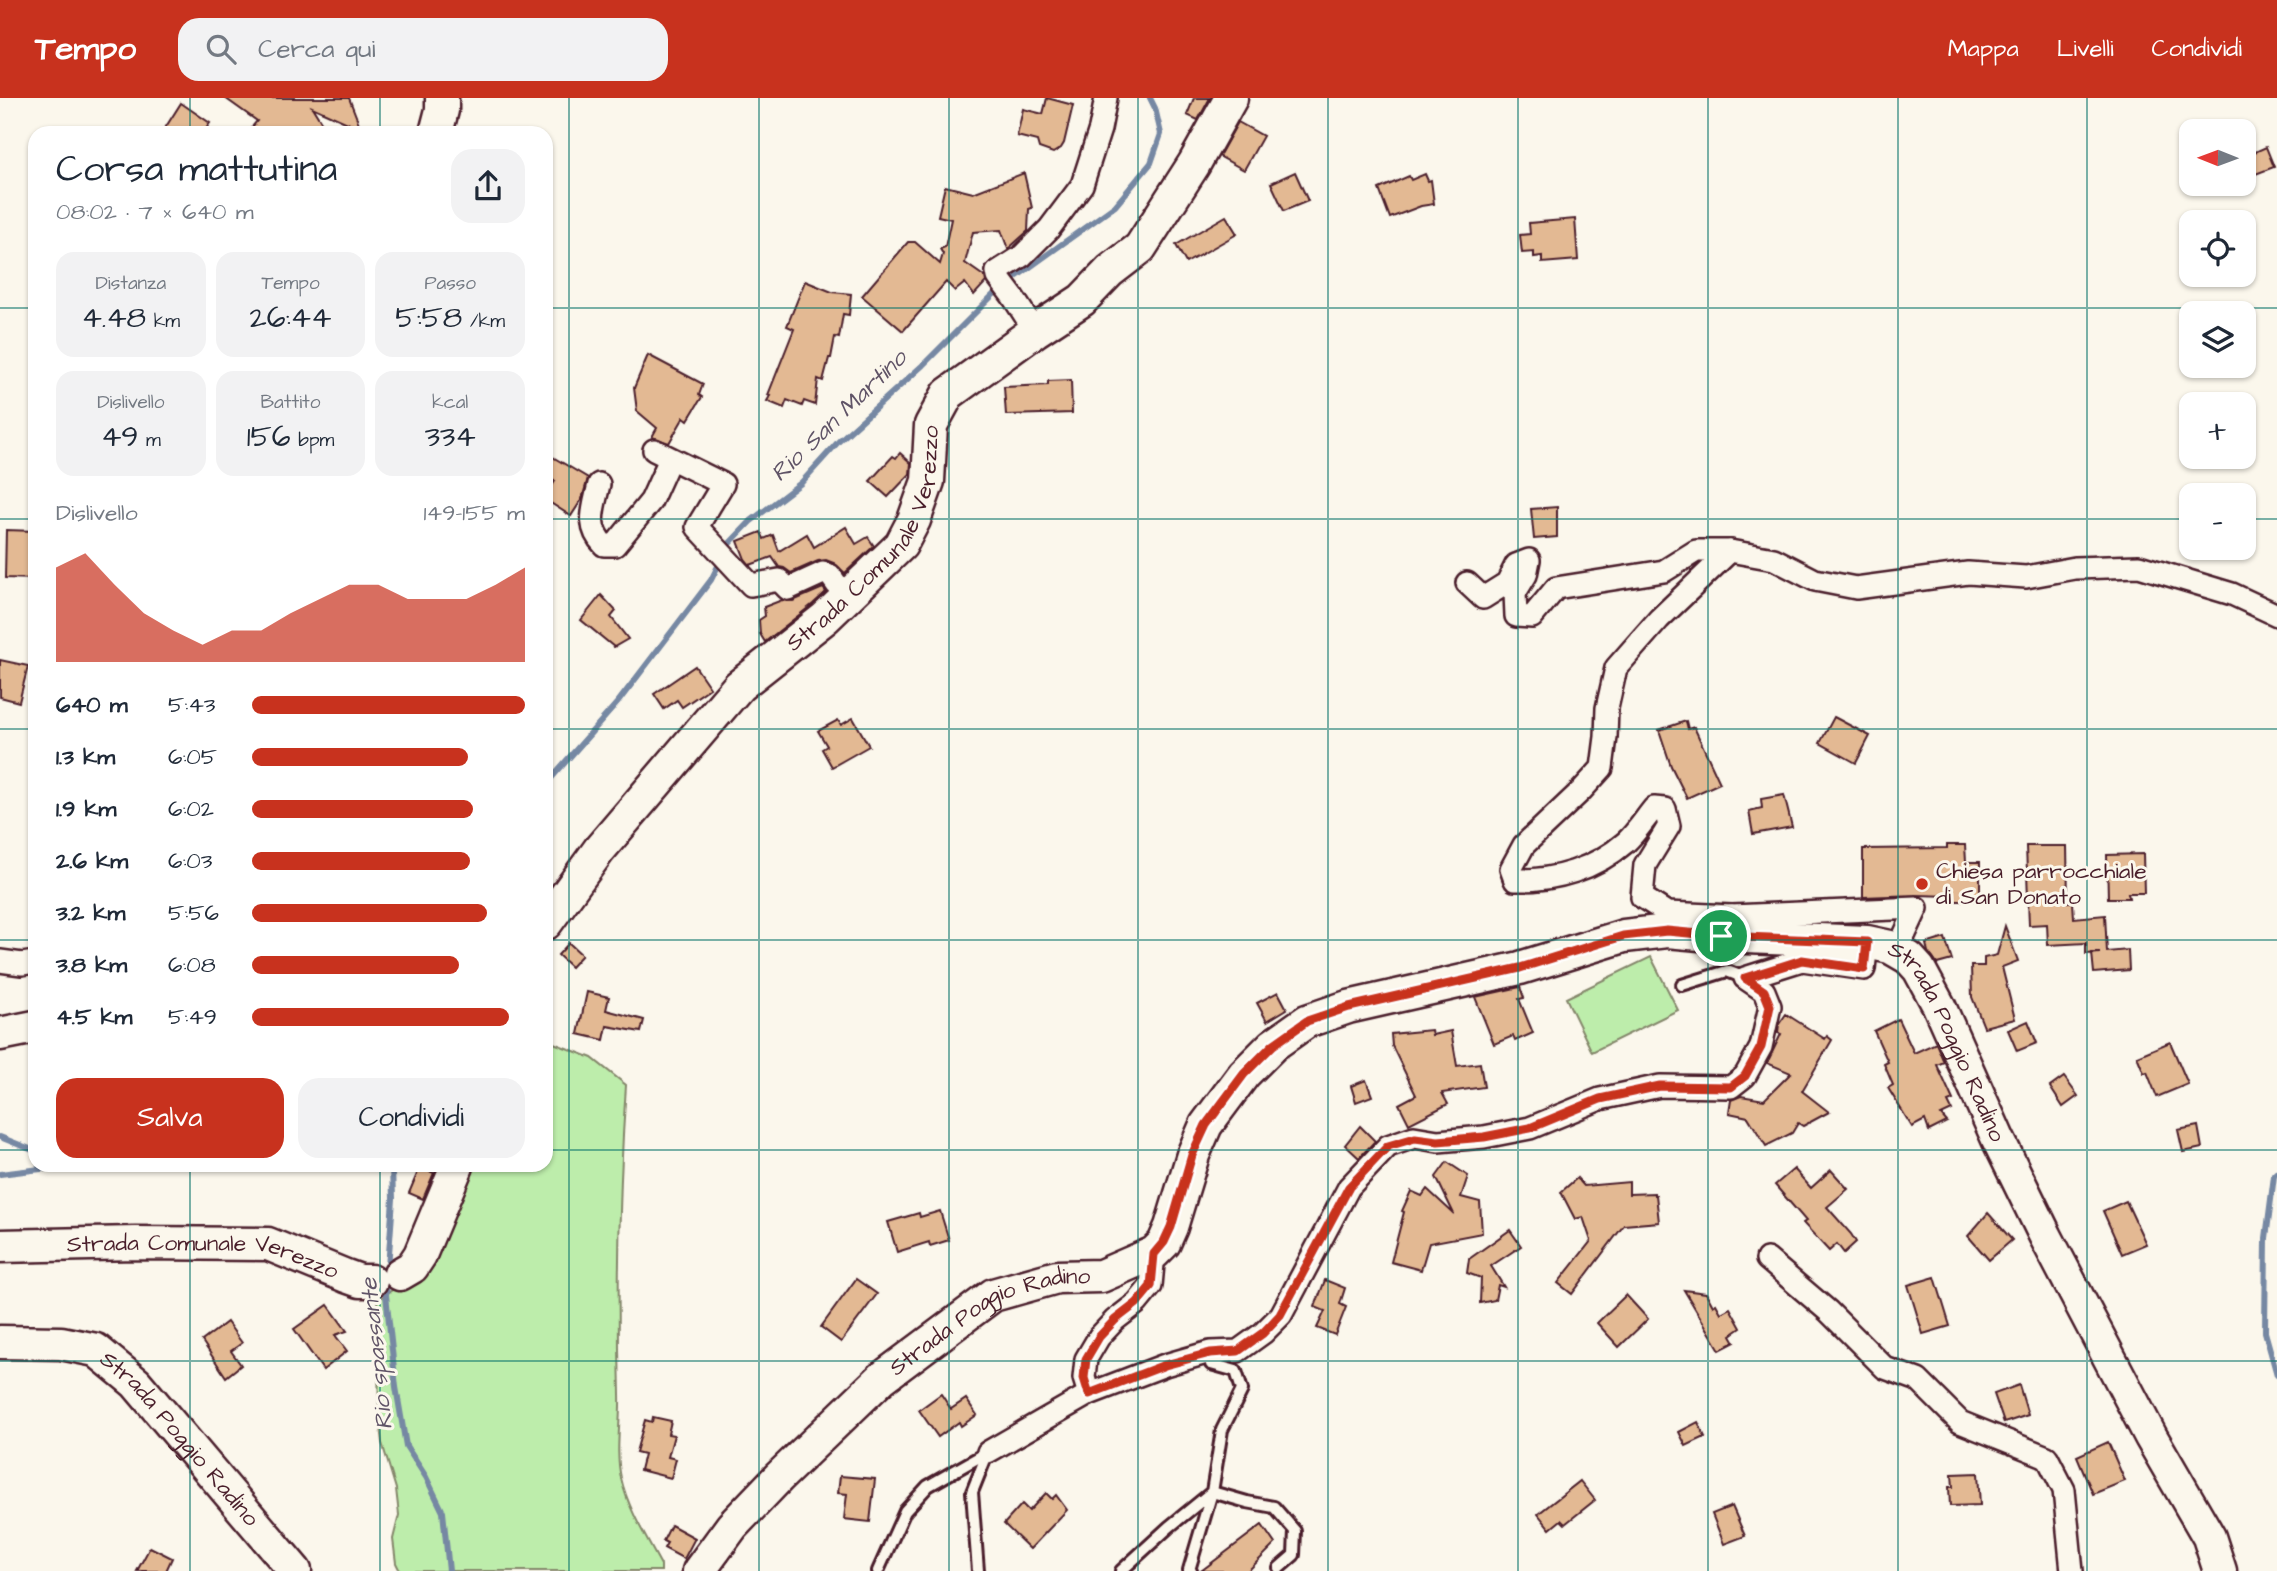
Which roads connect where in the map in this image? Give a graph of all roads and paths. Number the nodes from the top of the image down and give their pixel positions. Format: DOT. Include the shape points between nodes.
graph roads {
  1 [pos="442,98"];
  2 [pos="1106,98"];
  3 [pos="1231,98"];
  4 [pos="438,126"];
  5 [pos="1035,331"];
  6 [pos="599,484"];
  7 [pos="1730,551"];
  8 [pos="1467,583"];
  9 [pos="855,589"];
  10 [pos="2277,615"];
  11 [pos="553,913"];
  12 [pos="1727,926"];
  13 [pos="1903,938"];
  14 [pos="1867,942"];
  15 [pos="0,961"];
  16 [pos="28,963"];
  17 [pos="1745,978"];
  18 [pos="1682,985"];
  19 [pos="28,1028"];
  20 [pos="0,1034"];
  21 [pos="455,1172"];
  22 [pos="0,1246"];
  23 [pos="1154,1254"];
  24 [pos="1767,1259"];
  25 [pos="0,1342"];
  26 [pos="1210,1353"];
  27 [pos="1089,1394"];
  28 [pos="988,1452"];
  29 [pos="1212,1492"];
  30 [pos="2209,1536"];
  31 [pos="1279,1568"];
  32 [pos="295,1571"];
  33 [pos="699,1571"];
  34 [pos="878,1571"];
  35 [pos="978,1571"];
  36 [pos="1121,1571"];
  37 [pos="1191,1571"];
  38 [pos="2073,1571"];
  39 [pos="2220,1571"];
  40 [pos="2232,1571"];
  1 -- 4 [label="street"];
  2 -- 5 [label="street" via="1082,185 1049,229 1022,256 997,272"];
  3 -- 5 [label="street, Strada Comunale Verezzo" via="1140,248 1082,300"];
  5 -- 9 [label="street, Strada Comunale Verezzo" via="948,394 931,425 928,481 914,520 901,545"];
  6 -- 9 [label="street" via="592,522 595,536 604,545 615,545 651,501 662,454 723,484 697,527 751,585 779,580 788,589 823,573 830,575 842,592"];
  7 -- 8 [label="street" via="1696,551 1664,571 1556,588 1532,617 1516,616 1515,593 1529,560 1516,565 1507,583 1483,598"];
  7 -- 10 [label="street" via="1774,559 1815,580 1856,588 1968,572 2026,577 2075,568 2139,566 2232,594"];
  7 -- 12 [label="street" via="1616,668 1602,768 1524,845 1511,869 1515,880 1583,870 1626,842 1654,808 1665,809 1669,826 1645,865 1642,897 1667,913"];
  9 -- 11 [label="street, Strada Comunale Verezzo" via="739,686 599,849"];
  12 -- 13 [label="street" via="1917,908"];
  12 -- 14 [label="street, Strada Poggio Radino"];
  12 -- 23 [label="street, Strada Poggio Radino" via="1623,936 1520,968 1307,1021 1273,1045 1244,1074 1206,1125 1192,1155 1171,1227"];
  14 -- 17 [label="street" via="1864,969 1802,960"];
  14 -- 30 [label="street, Strada Poggio Radino" via="1890,947 1919,969 2046,1237 2151,1437"];
  15 -- 16 [label="street"];
  17 -- 18 [label="lane" via="1727,971"];
  17 -- 26 [label="street" via="1764,991 1770,1006 1761,1047 1745,1076 1731,1087 1660,1086 1600,1099 1530,1128 1484,1137 1415,1138 1388,1146 1349,1187 1280,1315 1238,1351"];
  19 -- 20 [label="street"];
  21 -- 22 [label="street, Strada Comunale Verezzo" via="420,1255 412,1267 385,1277 360,1281 268,1244"];
  23 -- 27 [label="street" via="1151,1286 1099,1337 1086,1359 1084,1378"];
  23 -- 33 [label="street, Strada Poggio Radino" via="1101,1276 1057,1277 993,1295 882,1378 732,1526"];
  24 -- 38 [label="street" via="1885,1368 1918,1380 1960,1422 2047,1457 2064,1489"];
  25 -- 32 [label="street, Strada Poggio Radino" via="61,1343 96,1350 136,1383"];
  26 -- 27 [label="street"];
  26 -- 29 [label="lane" via="1211,1364 1236,1371 1242,1390 1222,1430"];
  27 -- 28 [label="street"];
  28 -- 34 [label="lane" via="928,1486 905,1511"];
  28 -- 35 [label="lane" via="972,1492"];
  29 -- 31 [label="lane" via="1274,1507 1295,1531 1293,1555"];
  29 -- 36 [label="lane"];
  29 -- 37 [label="lane"];
  30 -- 39 [label="street"];
  30 -- 40 [label="street, Strada Poggio Radino"];
}
